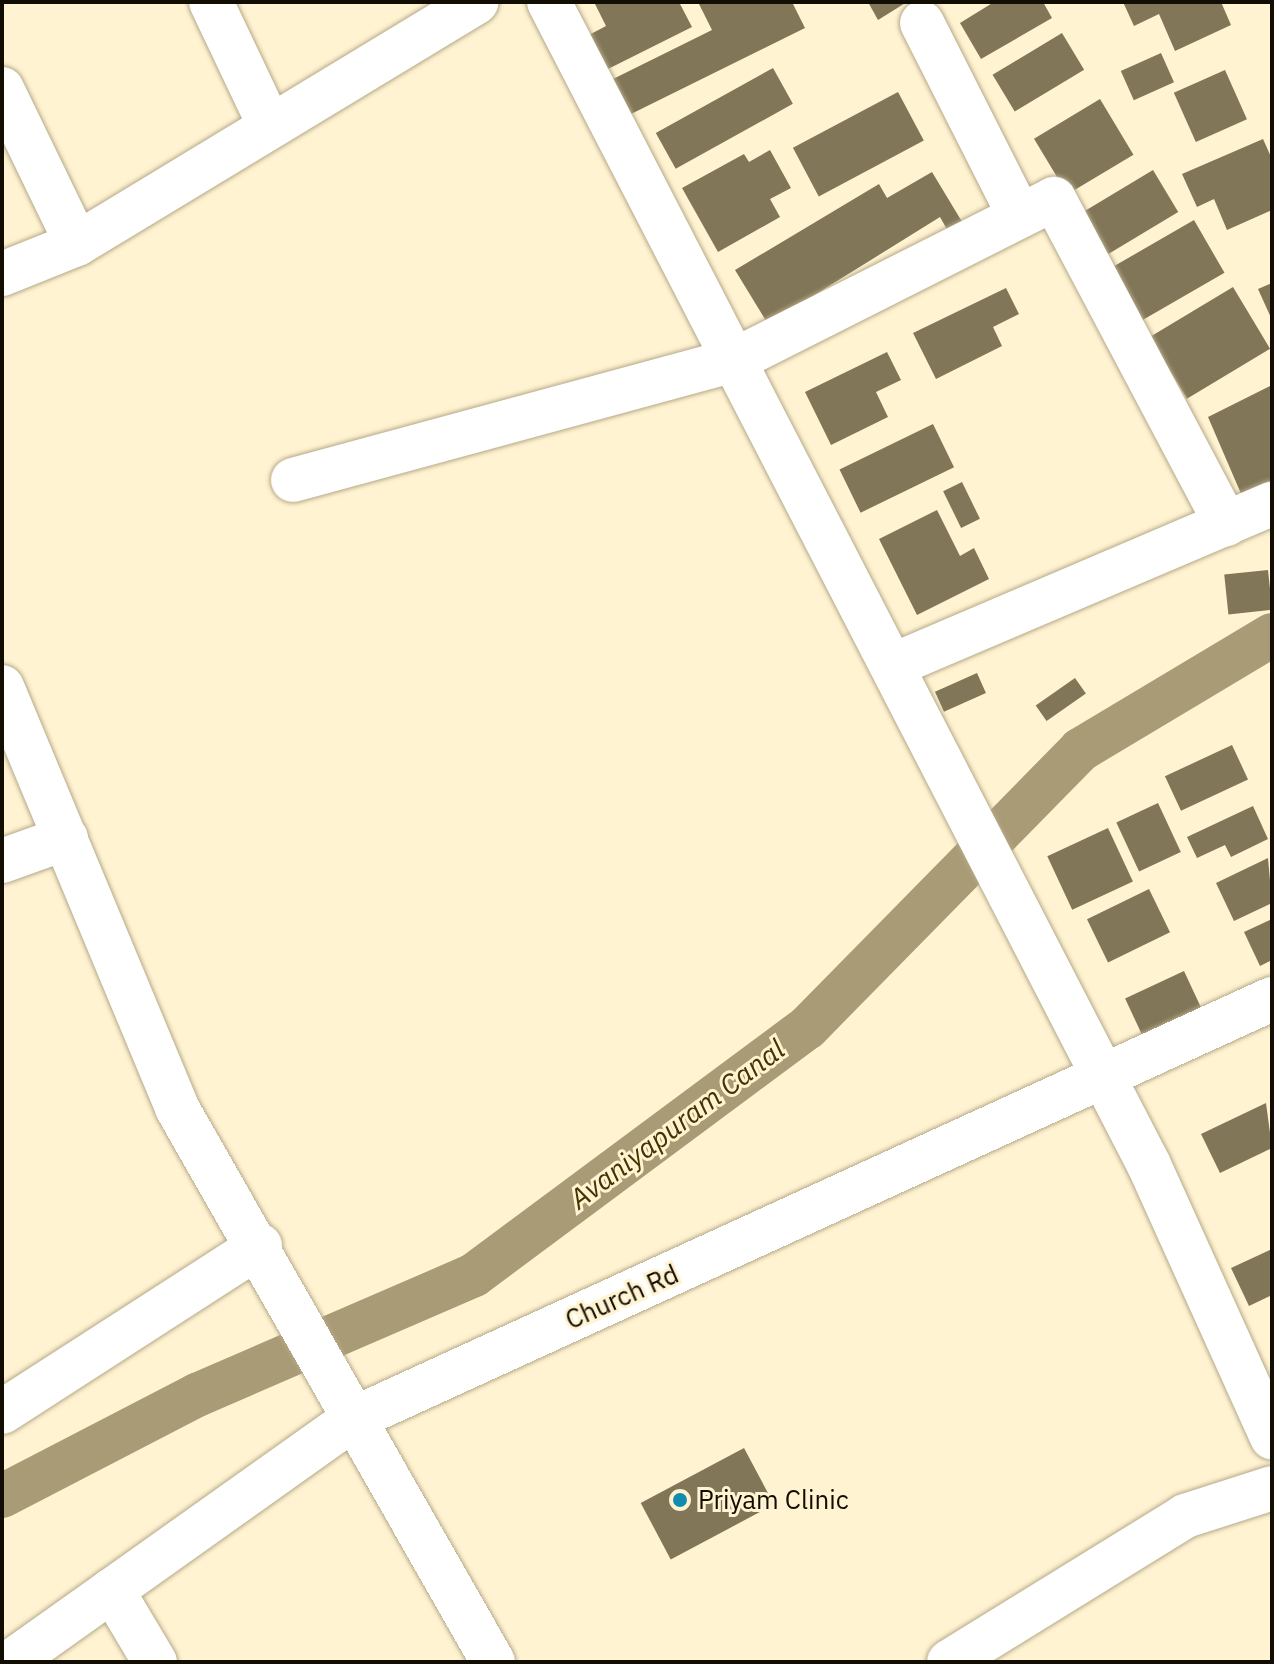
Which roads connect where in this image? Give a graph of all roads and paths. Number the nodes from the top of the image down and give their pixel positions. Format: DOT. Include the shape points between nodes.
graph roads {
  1 [pos="211,2"];
  2 [pos="476,2"];
  3 [pos="549,2"];
  4 [pos="922,23"];
  5 [pos="2,89"];
  6 [pos="270,126"];
  7 [pos="1019,215"];
  8 [pos="77,244"];
  9 [pos="2,274"];
  10 [pos="737,359"];
  11 [pos="293,480"];
  12 [pos="1272,504"];
  13 [pos="1226,524"];
  14 [pos="896,664"];
  15 [pos="2,687"];
  16 [pos="66,838"];
  17 [pos="2,861"];
  18 [pos="1272,999"];
  19 [pos="1104,1079"];
  20 [pos="260,1246"];
  21 [pos="2,1412"];
  22 [pos="351,1420"];
  23 [pos="1272,1438"];
  24 [pos="1272,1488"];
  25 [pos="112,1590"];
  26 [pos="11,1662"];
  27 [pos="155,1662"];
  28 [pos="493,1662"];
  29 [pos="949,1662"];
  1 -- 6 [label="street"];
  2 -- 6 [label="street"];
  3 -- 10 [label="street"];
  4 -- 7 [label="street"];
  5 -- 8 [label="street"];
  6 -- 8 [label="street"];
  7 -- 10 [label="street"];
  7 -- 13 [label="street" via="1054,199"];
  8 -- 9 [label="street"];
  10 -- 11 [label="street"];
  10 -- 14 [label="street"];
  12 -- 13 [label="street"];
  13 -- 14 [label="street"];
  14 -- 19 [label="street"];
  15 -- 16 [label="street"];
  16 -- 17 [label="street"];
  16 -- 20 [label="street" via="177,1108"];
  18 -- 19 [label="street, Church Rd"];
  19 -- 22 [label="street, Church Rd"];
  19 -- 23 [label="street"];
  20 -- 21 [label="street"];
  20 -- 22 [label="street"];
  22 -- 25 [label="street, Church Rd"];
  22 -- 28 [label="street"];
  24 -- 29 [label="street" via="1185,1516"];
  25 -- 26 [label="street, Church Rd"];
  25 -- 27 [label="street"];
}
